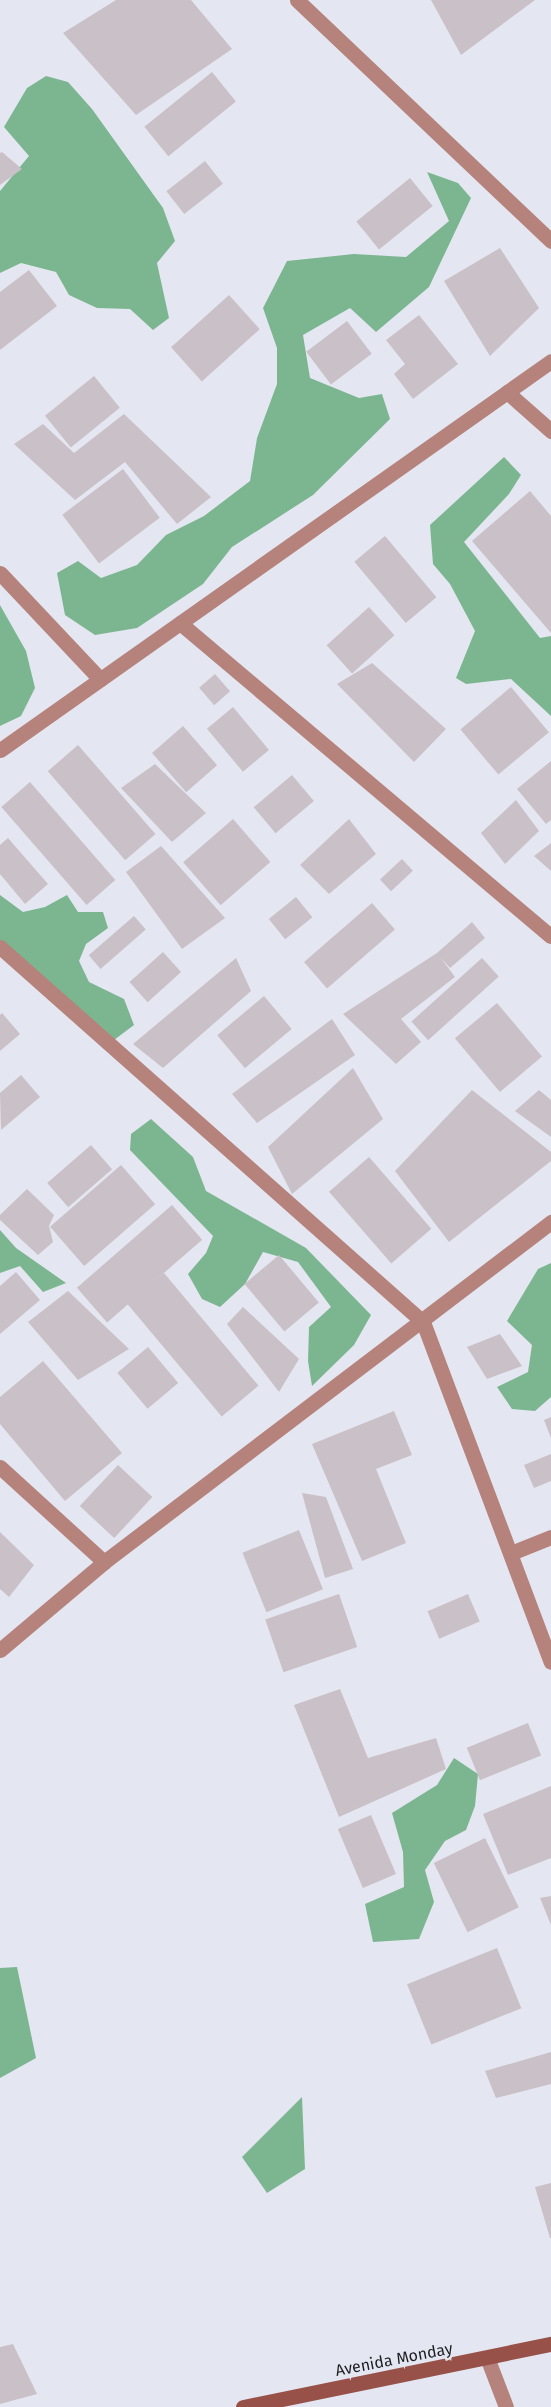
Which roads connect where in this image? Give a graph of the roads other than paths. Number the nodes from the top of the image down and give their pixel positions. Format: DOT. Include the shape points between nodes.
graph roads {
  1 [pos="297,0"];
  2 [pos="551,241"];
  3 [pos="551,361"];
  4 [pos="507,392"];
  5 [pos="551,431"];
  6 [pos="0,573"];
  7 [pos="180,623"];
  8 [pos="100,679"];
  9 [pos="0,750"];
  10 [pos="551,936"];
  11 [pos="0,947"];
  12 [pos="551,1222"];
  13 [pos="423,1322"];
  14 [pos="0,1467"];
  15 [pos="551,1537"];
  16 [pos="511,1553"];
  17 [pos="104,1562"];
  18 [pos="0,1650"];
  19 [pos="551,1662"];
  20 [pos="551,2344"];
  21 [pos="488,2360"];
  22 [pos="243,2407"];
  23 [pos="506,2407"];
  1 -- 2 [label="street"];
  3 -- 4 [label="street"];
  4 -- 5 [label="street"];
  4 -- 7 [label="street"];
  6 -- 8 [label="street"];
  7 -- 8 [label="street"];
  7 -- 10 [label="street"];
  8 -- 9 [label="street"];
  11 -- 13 [label="street"];
  12 -- 13 [label="street"];
  13 -- 16 [label="street"];
  13 -- 17 [label="street"];
  14 -- 17 [label="street"];
  15 -- 16 [label="street"];
  16 -- 19 [label="street"];
  17 -- 18 [label="street"];
  20 -- 21 [label="main road, Avenida Monday"];
  21 -- 22 [label="main road, Avenida Monday"];
  21 -- 23 [label="street"];
}
